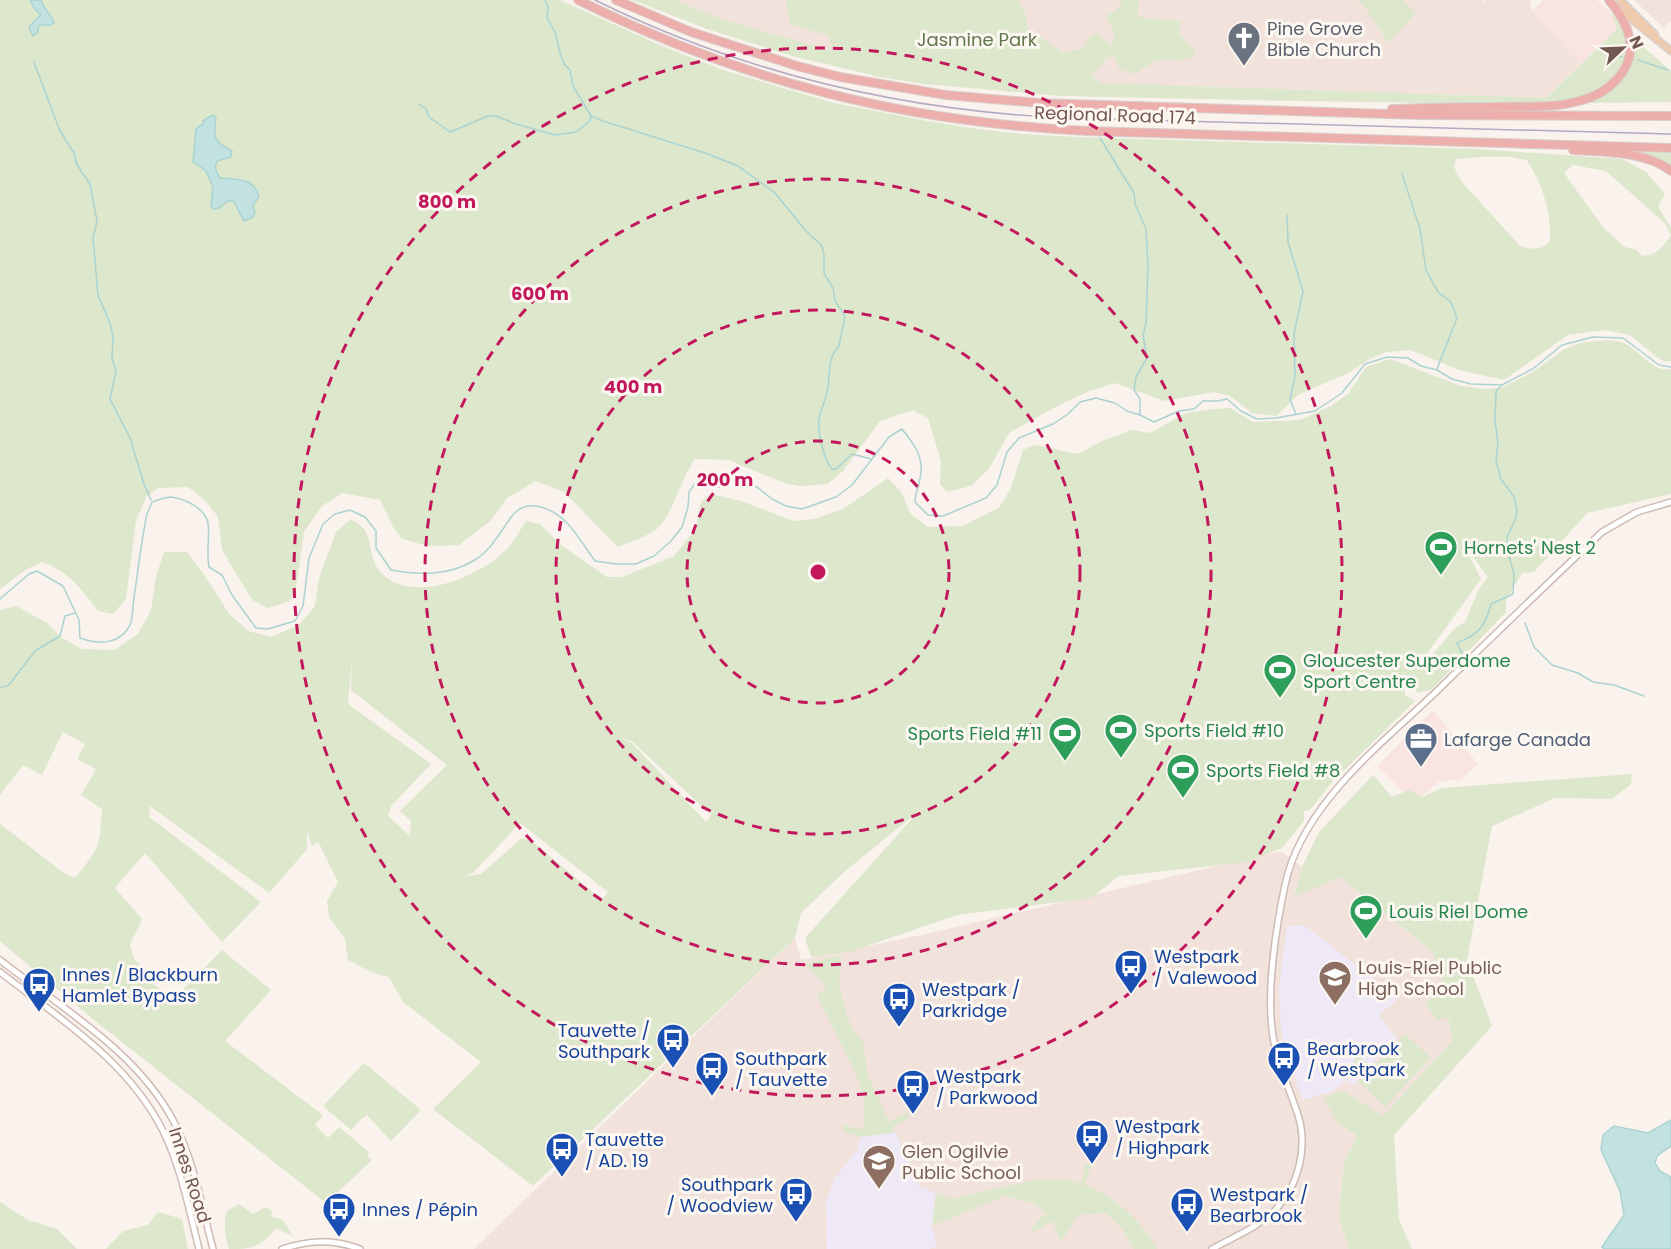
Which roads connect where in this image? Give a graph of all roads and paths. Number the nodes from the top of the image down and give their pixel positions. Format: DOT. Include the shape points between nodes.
graph roads {
  1 [pos="578,0"];
  2 [pos="616,0"];
  3 [pos="1609,0"];
  4 [pos="1620,0"];
  5 [pos="1664,44"];
  6 [pos="1671,51"];
  7 [pos="1340,111"];
  8 [pos="1671,116"];
  9 [pos="1509,143"];
  10 [pos="1671,148"];
  11 [pos="1671,171"];
  12 [pos="1671,502"];
  13 [pos="0,960"];
  14 [pos="0,972"];
  15 [pos="87,1027"];
  16 [pos="81,1035"];
  17 [pos="213,1248"];
  18 [pos="200,1249"];
  19 [pos="282,1249"];
  20 [pos="360,1249"];
  21 [pos="1212,1249"];
  1 -- 9 [label="highway, Regional Road 174" via="672,42 770,77 857,102 940,117 1087,131"];
  2 -- 7 [label="highway, Regional Road 174" via="735,47 895,88 1040,103"];
  3 -- 5 [label="main road"];
  3 -- 7 [label="highway" via="1629,35 1629,58 1614,83 1587,99 1551,106"];
  4 -- 5 [label="main road"];
  5 -- 6 [label="main road"];
  7 -- 8 [label="highway, Regional Road 174"];
  9 -- 10 [label="highway, Regional Road 174"];
  9 -- 11 [label="highway" via="1641,157"];
  12 -- 21 [label="street" via="1637,512 1602,532 1349,776 1310,825 1285,883 1271,1013 1274,1038 1302,1133 1300,1163 1294,1183 1275,1211"];
  13 -- 15 [label="street, Innes Road"];
  14 -- 16 [label="street, Innes Road"];
  15 -- 16 [label="street"];
  15 -- 17 [label="street, Innes Road" via="139,1073 173,1122 194,1173"];
  16 -- 18 [label="street, Innes Road" via="121,1071 163,1131"];
  19 -- 20 [label="street" via="328,1241"];
}
